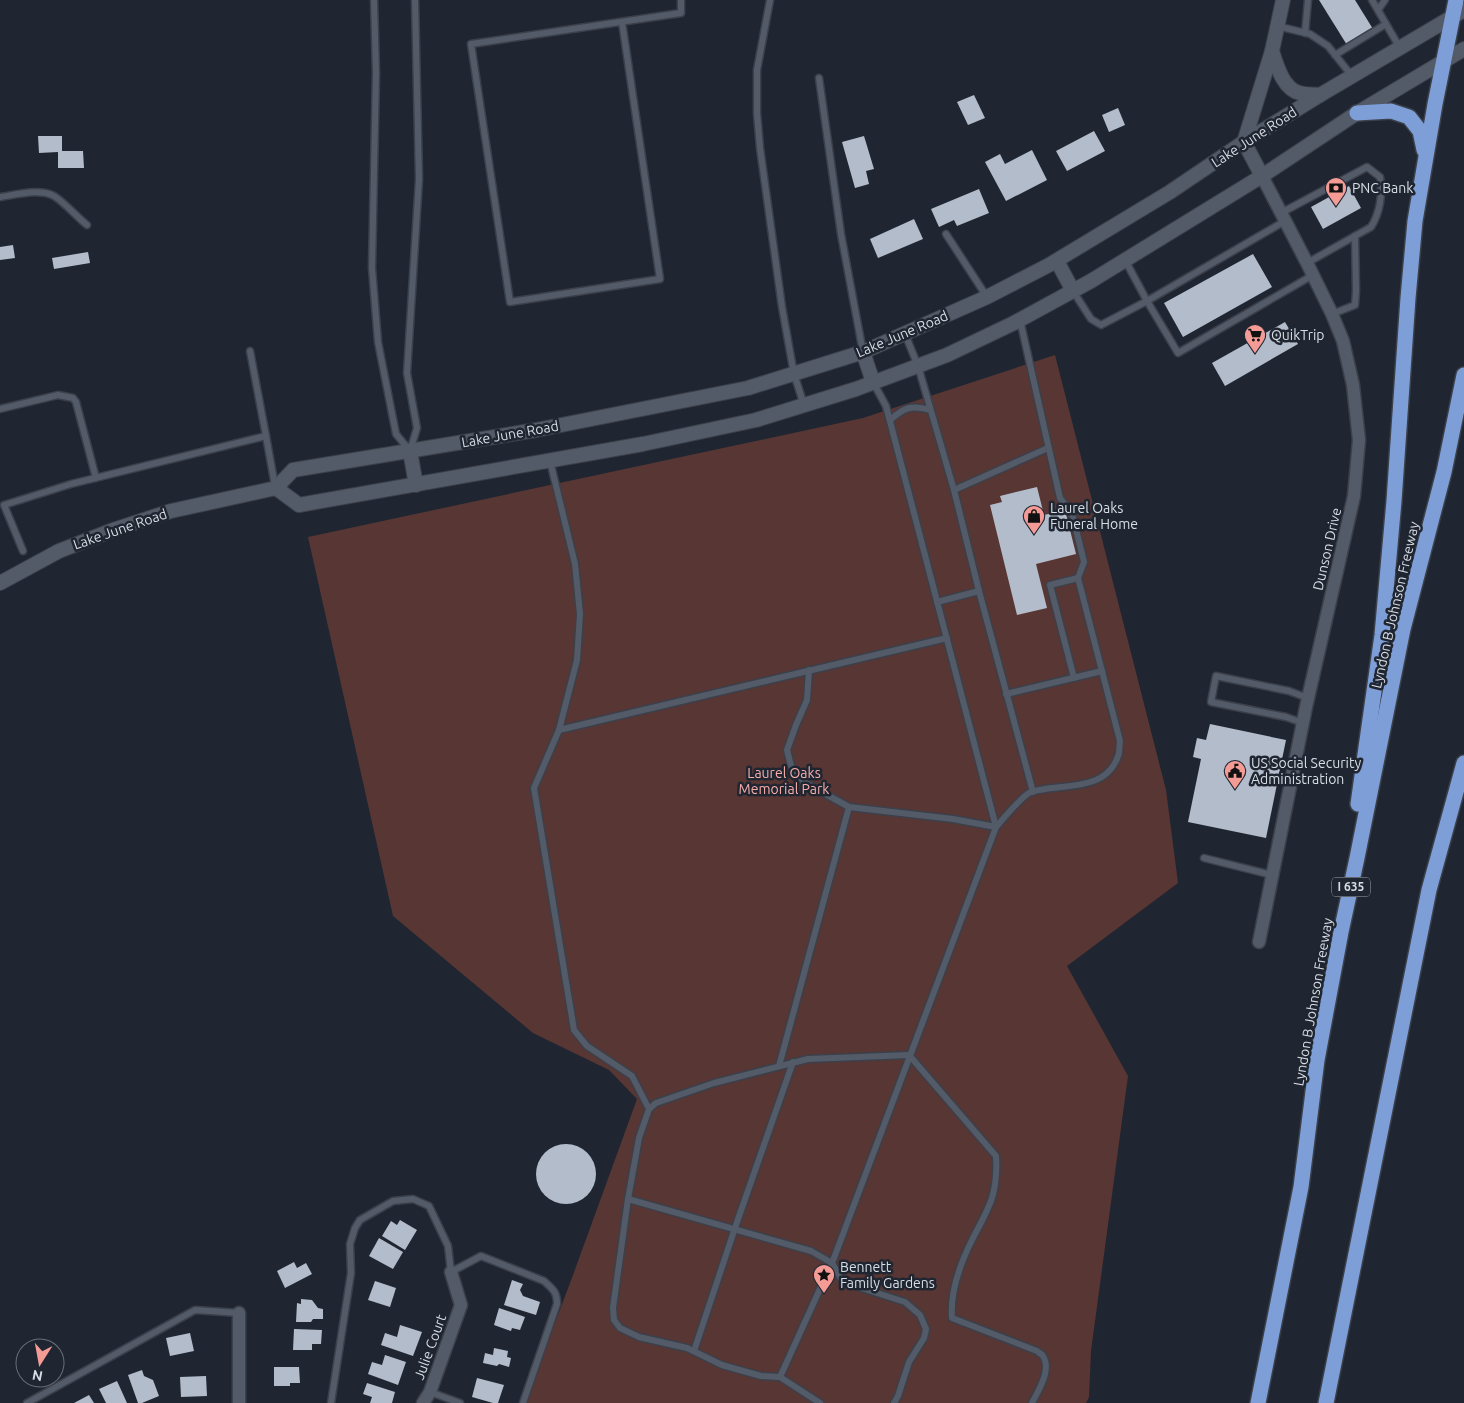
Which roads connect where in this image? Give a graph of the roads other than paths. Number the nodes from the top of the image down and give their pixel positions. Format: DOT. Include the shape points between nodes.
graph roads {
  1 [pos="374,0"];
  2 [pos="416,0"];
  3 [pos="681,0"];
  4 [pos="770,0"];
  5 [pos="1283,0"];
  6 [pos="1308,0"];
  7 [pos="1372,0"];
  8 [pos="1385,0"];
  9 [pos="1456,0"];
  10 [pos="1378,10"];
  11 [pos="1458,14"];
  12 [pos="622,22"];
  13 [pos="1386,24"];
  14 [pos="1277,26"];
  15 [pos="1305,33"];
  16 [pos="1400,48"];
  17 [pos="1464,49"];
  18 [pos="1272,51"];
  19 [pos="1335,55"];
  20 [pos="1444,61"];
  21 [pos="1352,76"];
  22 [pos="819,78"];
  23 [pos="1320,95"];
  24 [pos="1357,114"];
  25 [pos="1244,142"];
  26 [pos="1426,158"];
  27 [pos="1262,176"];
  28 [pos="0,197"];
  29 [pos="1283,217"];
  30 [pos="87,225"];
  31 [pos="946,234"];
  32 [pos="1355,236"];
  33 [pos="1125,260"];
  34 [pos="1057,261"];
  35 [pos="1307,263"];
  36 [pos="1313,275"];
  37 [pos="1073,291"];
  38 [pos="987,297"];
  39 [pos="1147,301"];
  40 [pos="1332,314"];
  41 [pos="1020,320"];
  42 [pos="905,334"];
  43 [pos="250,351"];
  44 [pos="863,352"];
  45 [pos="918,366"];
  46 [pos="794,374"];
  47 [pos="1464,376"];
  48 [pos="873,382"];
  49 [pos="804,405"];
  50 [pos="0,409"];
  51 [pos="930,410"];
  52 [pos="890,420"];
  53 [pos="266,436"];
  54 [pos="1048,448"];
  55 [pos="410,451"];
  56 [pos="550,461"];
  57 [pos="96,478"];
  58 [pos="416,485"];
  59 [pos="276,488"];
  60 [pos="954,490"];
  61 [pos="2,504"];
  62 [pos="23,551"];
  63 [pos="1078,578"];
  64 [pos="0,583"];
  65 [pos="979,591"];
  66 [pos="938,602"];
  67 [pos="947,638"];
  68 [pos="809,670"];
  69 [pos="1102,671"];
  70 [pos="1074,678"];
  71 [pos="1006,694"];
  72 [pos="1308,698"];
  73 [pos="1303,723"];
  74 [pos="559,730"];
  75 [pos="1464,763"];
  76 [pos="1033,792"];
  77 [pos="849,807"];
  78 [pos="996,827"];
  79 [pos="1204,858"];
  80 [pos="1272,875"];
  81 [pos="1340,932"];
  82 [pos="1259,942"];
  83 [pos="910,1055"];
  84 [pos="793,1062"];
  85 [pos="779,1066"];
  86 [pos="649,1109"];
  87 [pos="628,1199"];
  88 [pos="734,1229"];
  89 [pos="832,1263"];
  90 [pos="451,1272"];
  91 [pos="239,1313"];
  92 [pos="694,1352"];
  93 [pos="780,1377"];
  94 [pos="426,1398"];
  95 [pos="28,1403"];
  96 [pos="239,1403"];
  97 [pos="330,1403"];
  98 [pos="460,1403"];
  99 [pos="523,1403"];
  100 [pos="820,1403"];
  101 [pos="894,1403"];
  102 [pos="1032,1403"];
  103 [pos="1258,1403"];
  104 [pos="1326,1403"];
  1 -- 55 [label="lane" via="376,73 372,268 378,342 396,434"];
  2 -- 55 [label="lane" via="418,179 407,373 417,428"];
  3 -- 12 [label="lane" via="681,13"];
  4 -- 46 [label="lane" via="757,70 757,113"];
  5 -- 14 [label="main road"];
  6 -- 15 [label="lane"];
  7 -- 10 [label="lane"];
  8 -- 10 [label="lane"];
  9 -- 11 [label="highway"];
  10 -- 13 [label="lane"];
  11 -- 16 [label="main road, Lake June Road"];
  11 -- 20 [label="highway"];
  12 -- 12 [label="lane" via="660,280 510,302 471,44"];
  13 -- 16 [label="lane"];
  13 -- 19 [label="lane"];
  14 -- 15 [label="lane"];
  14 -- 18 [label="main road"];
  15 -- 19 [label="lane" via="1328,46"];
  16 -- 21 [label="main road, Lake June Road"];
  17 -- 20 [label="main road"];
  18 -- 23 [label="main road" via="1287,84 1299,93"];
  18 -- 25 [label="main road"];
  19 -- 21 [label="lane"];
  20 -- 24 [label="main road"];
  20 -- 26 [label="highway"];
  21 -- 23 [label="main road, Lake June Road"];
  22 -- 44 [label="lane" via="841,234"];
  23 -- 25 [label="main road, Lake June Road"];
  24 -- 26 [label="highway" via="1391,111 1409,117 1420,130"];
  24 -- 27 [label="main road"];
  25 -- 27 [label="main road"];
  25 -- 34 [label="main road, Lake June Road"];
  26 -- 81 [label="highway" via="1415,221 1382,635"];
  27 -- 29 [label="street, Dunson Drive"];
  27 -- 33 [label="main road"];
  28 -- 30 [label="lane" via="27,192 54,196"];
  29 -- 32 [label="lane" via="1367,167 1380,177 1382,188 1371,227"];
  29 -- 35 [label="street, Dunson Drive"];
  29 -- 39 [label="lane"];
  31 -- 38 [label="lane"];
  32 -- 35 [label="lane"];
  32 -- 40 [label="lane" via="1354,305"];
  33 -- 37 [label="main road"];
  33 -- 39 [label="lane"];
  34 -- 37 [label="main road"];
  34 -- 38 [label="main road, Lake June Road"];
  35 -- 36 [label="street, Dunson Drive"];
  36 -- 39 [label="lane" via="1178,353"];
  36 -- 40 [label="street, Dunson Drive"];
  37 -- 39 [label="lane" via="1091,319 1102,325"];
  37 -- 41 [label="main road"];
  38 -- 42 [label="main road, Lake June Road"];
  40 -- 72 [label="street, Dunson Drive" via="1343,341 1359,440 1354,496"];
  41 -- 45 [label="main road"];
  41 -- 54 [label="lane"];
  42 -- 44 [label="main road, Lake June Road"];
  42 -- 45 [label="lane"];
  43 -- 53 [label="lane"];
  44 -- 46 [label="main road, Lake June Road"];
  44 -- 48 [label="main road"];
  45 -- 48 [label="main road"];
  45 -- 51 [label="lane"];
  46 -- 49 [label="lane"];
  46 -- 55 [label="main road, Lake June Road" via="748,388"];
  47 -- 81 [label="highway, Lyndon B Johnson Freeway / I 635" via="1444,472 1403,629"];
  48 -- 49 [label="main road"];
  48 -- 52 [label="lane"];
  49 -- 56 [label="main road" via="738,424"];
  50 -- 57 [label="lane" via="58,395 73,398"];
  51 -- 52 [label="lane" via="917,406 900,411"];
  51 -- 60 [label="lane"];
  52 -- 66 [label="lane"];
  53 -- 57 [label="lane"];
  53 -- 59 [label="lane"];
  54 -- 60 [label="lane"];
  54 -- 63 [label="lane" via="1060,498 1072,513 1084,562"];
  55 -- 58 [label="main road"];
  55 -- 59 [label="main road, Lake June Road" via="293,470"];
  56 -- 58 [label="main road"];
  56 -- 74 [label="lane" via="576,564 580,614 577,660"];
  57 -- 61 [label="lane"];
  58 -- 59 [label="main road" via="299,505"];
  59 -- 64 [label="main road, Lake June Road" via="171,511 113,530 59,551"];
  60 -- 65 [label="lane"];
  61 -- 62 [label="lane"];
  63 -- 69 [label="lane"];
  63 -- 70 [label="lane" via="1050,585"];
  65 -- 66 [label="lane"];
  65 -- 71 [label="lane"];
  66 -- 67 [label="lane"];
  67 -- 68 [label="lane"];
  67 -- 78 [label="lane"];
  68 -- 74 [label="lane"];
  68 -- 77 [label="lane" via="808,700 787,750 791,766 802,781"];
  69 -- 70 [label="lane"];
  69 -- 76 [label="lane" via="1120,741 1119,756 1103,777 1087,784"];
  70 -- 71 [label="lane"];
  71 -- 76 [label="lane"];
  72 -- 73 [label="street, Dunson Drive"];
  72 -- 73 [label="lane" via="1216,676 1210,702"];
  73 -- 80 [label="street, Dunson Drive"];
  74 -- 86 [label="lane" via="534,788 574,1030 587,1046 632,1076"];
  75 -- 104 [label="highway" via="1429,890"];
  76 -- 78 [label="lane" via="1029,792"];
  77 -- 78 [label="lane"];
  77 -- 85 [label="lane"];
  78 -- 83 [label="lane"];
  79 -- 80 [label="lane"];
  80 -- 82 [label="street, Dunson Drive"];
  81 -- 103 [label="highway, Lyndon B Johnson Freeway / I 635" via="1317,1060 1301,1187"];
  83 -- 84 [label="lane" via="808,1058"];
  83 -- 89 [label="lane"];
  83 -- 102 [label="lane" via="996,1156 997,1177 992,1197 957,1274 952,1318 1038,1351 1044,1357 1045,1374"];
  84 -- 85 [label="lane"];
  84 -- 88 [label="lane"];
  85 -- 86 [label="lane" via="714,1083 656,1103"];
  86 -- 87 [label="lane" via="639,1138"];
  87 -- 88 [label="lane"];
  87 -- 92 [label="lane" via="614,1320 620,1328 639,1337"];
  88 -- 89 [label="lane" via="811,1251"];
  88 -- 92 [label="lane"];
  89 -- 93 [label="lane"];
  89 -- 101 [label="lane" via="843,1282 905,1302 920,1315 926,1330 924,1338 909,1362"];
  90 -- 94 [label="street, Julie Court" via="461,1305"];
  90 -- 97 [label="lane" via="448,1246 428,1206 413,1199 393,1201 360,1220 350,1244 350,1273"];
  90 -- 99 [label="lane" via="481,1256 544,1281 557,1295 557,1304"];
  91 -- 95 [label="lane" via="195,1310"];
  91 -- 96 [label="street"];
  92 -- 93 [label="lane" via="722,1365 761,1376"];
  93 -- 100 [label="lane"];
  94 -- 98 [label="lane"];
}
